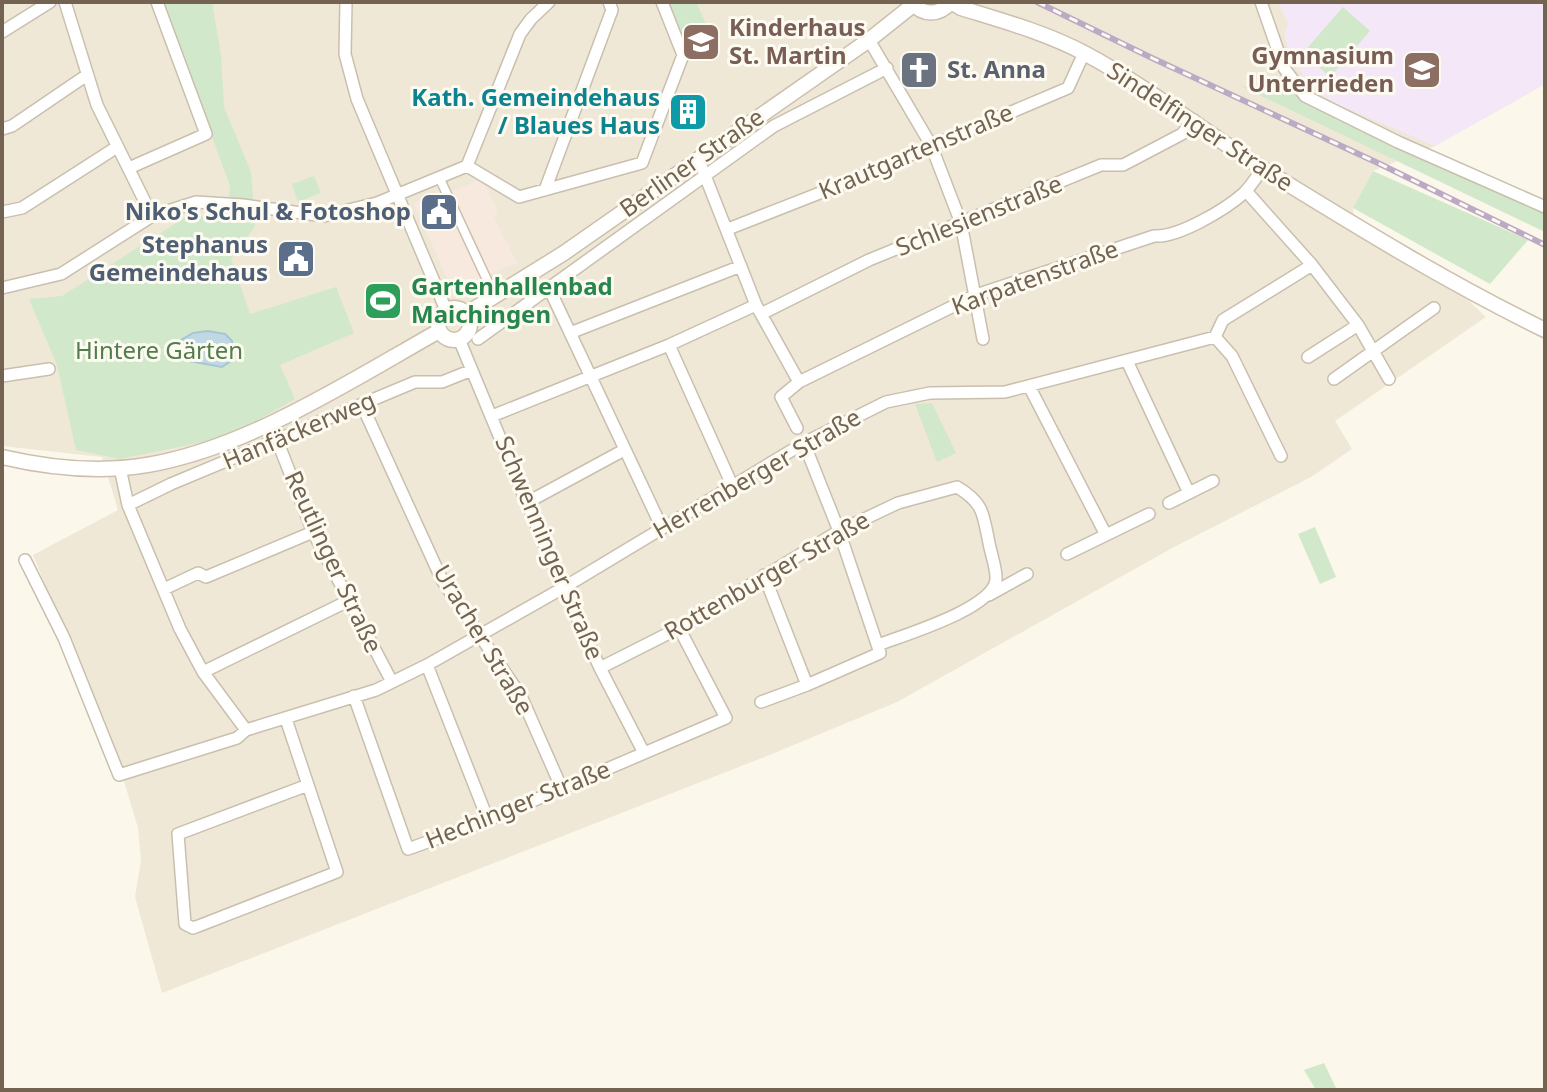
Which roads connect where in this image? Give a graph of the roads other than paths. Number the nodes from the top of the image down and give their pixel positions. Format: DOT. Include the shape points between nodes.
graph roads {
  1 [pos="50,2"];
  2 [pos="65,2"];
  3 [pos="157,2"];
  4 [pos="346,2"];
  5 [pos="549,2"];
  6 [pos="609,2"];
  7 [pos="662,2"];
  8 [pos="951,2"];
  9 [pos="1261,2"];
  10 [pos="912,3"];
  11 [pos="2,32"];
  12 [pos="869,40"];
  13 [pos="1084,53"];
  14 [pos="887,68"];
  15 [pos="87,75"];
  16 [pos="1194,120"];
  17 [pos="2,129"];
  18 [pos="931,145"];
  19 [pos="117,147"];
  20 [pos="698,160"];
  21 [pos="467,166"];
  22 [pos="129,168"];
  23 [pos="1263,168"];
  24 [pos="705,174"];
  25 [pos="439,177"];
  26 [pos="545,190"];
  27 [pos="1246,191"];
  28 [pos="397,195"];
  29 [pos="1545,207"];
  30 [pos="2,212"];
  31 [pos="152,216"];
  32 [pos="961,223"];
  33 [pos="728,229"];
  34 [pos="1312,265"];
  35 [pos="741,266"];
  36 [pos="488,282"];
  37 [pos="548,286"];
  38 [pos="2,288"];
  39 [pos="976,295"];
  40 [pos="1434,308"];
  41 [pos="446,310"];
  42 [pos="758,310"];
  43 [pos="466,314"];
  44 [pos="1358,325"];
  45 [pos="1545,330"];
  46 [pos="439,331"];
  47 [pos="570,333"];
  48 [pos="1215,337"];
  49 [pos="459,339"];
  50 [pos="478,339"];
  51 [pos="983,339"];
  52 [pos="669,345"];
  53 [pos="1374,353"];
  54 [pos="1308,357"];
  55 [pos="1127,361"];
  56 [pos="49,369"];
  57 [pos="472,370"];
  58 [pos="2,376"];
  59 [pos="591,377"];
  60 [pos="1334,379"];
  61 [pos="1389,379"];
  62 [pos="799,382"];
  63 [pos="1029,386"];
  64 [pos="362,405"];
  65 [pos="492,416"];
  66 [pos="797,428"];
  67 [pos="277,440"];
  68 [pos="804,443"];
  69 [pos="624,450"];
  70 [pos="1281,456"];
  71 [pos="2,457"];
  72 [pos="120,468"];
  73 [pos="1213,481"];
  74 [pos="732,485"];
  75 [pos="1188,491"];
  76 [pos="528,502"];
  77 [pos="1169,503"];
  78 [pos="128,505"];
  79 [pos="1149,514"];
  80 [pos="662,528"];
  81 [pos="839,531"];
  82 [pos="313,532"];
  83 [pos="1106,535"];
  84 [pos="1067,554"];
  85 [pos="25,560"];
  86 [pos="1027,574"];
  87 [pos="764,575"];
  88 [pos="563,588"];
  89 [pos="164,589"];
  90 [pos="988,595"];
  91 [pos="348,601"];
  92 [pos="679,628"];
  93 [pos="480,635"];
  94 [pos="879,649"];
  95 [pos="427,665"];
  96 [pos="600,668"];
  97 [pos="203,672"];
  98 [pos="392,682"];
  99 [pos="807,685"];
  100 [pos="354,696"];
  101 [pos="761,702"];
  102 [pos="286,719"];
  103 [pos="246,730"];
  104 [pos="644,753"];
  105 [pos="308,785"];
  106 [pos="562,789"];
  107 [pos="488,820"];
  1 -- 11 [label="street"];
  2 -- 15 [label="street"];
  3 -- 22 [label="street" via="206,134"];
  4 -- 28 [label="street" via="348,71"];
  5 -- 21 [label="street" via="520,34"];
  6 -- 26 [label="street" via="612,10"];
  7 -- 26 [label="street" via="683,55 642,163"];
  8 -- 10 [label="main road" via="933,13"];
  8 -- 13 [label="main road, Sindelfinger Straße"];
  9 -- 29 [label="street" via="1284,68 1305,96"];
  10 -- 12 [label="main road, Berliner Straße"];
  12 -- 14 [label="street"];
  12 -- 20 [label="main road, Berliner Straße"];
  13 -- 16 [label="main road, Sindelfinger Straße"];
  13 -- 18 [label="street, Krautgartenstraße" via="1068,88"];
  14 -- 18 [label="street"];
  14 -- 24 [label="street" via="774,126"];
  15 -- 17 [label="street"];
  15 -- 19 [label="street"];
  16 -- 23 [label="main road, Sindelfinger Straße"];
  16 -- 32 [label="street, Schlesienstraße" via="1182,134 1123,165 1101,165"];
  18 -- 32 [label="street"];
  18 -- 33 [label="street, Krautgartenstraße"];
  19 -- 22 [label="street"];
  19 -- 30 [label="street" via="22,208"];
  20 -- 24 [label="street"];
  20 -- 43 [label="main road, Berliner Straße"];
  21 -- 25 [label="street"];
  21 -- 26 [label="street" via="519,197"];
  22 -- 31 [label="street"];
  23 -- 27 [label="street, Karpatenstraße"];
  23 -- 45 [label="main road, Sindelfinger Straße" via="1365,232"];
  24 -- 33 [label="street"];
  24 -- 37 [label="street"];
  25 -- 28 [label="street"];
  25 -- 36 [label="street"];
  27 -- 34 [label="street"];
  27 -- 39 [label="street, Karpatenstraße" via="1225,208 1162,237"];
  28 -- 31 [label="street" via="324,216 196,202"];
  28 -- 41 [label="street"];
  31 -- 38 [label="street" via="61,274"];
  32 -- 39 [label="street"];
  32 -- 42 [label="street, Schlesienstraße"];
  33 -- 35 [label="street"];
  34 -- 44 [label="street"];
  34 -- 48 [label="street" via="1223,320"];
  35 -- 42 [label="street"];
  35 -- 47 [label="street"];
  37 -- 47 [label="street"];
  37 -- 50 [label="street"];
  39 -- 51 [label="street"];
  39 -- 62 [label="street, Karpatenstraße"];
  40 -- 53 [label="street"];
  41 -- 43 [label="main road"];
  41 -- 46 [label="main road" via="437,321"];
  42 -- 52 [label="street, Schlesienstraße"];
  42 -- 62 [label="street"];
  43 -- 49 [label="main road" via="469,329"];
  44 -- 53 [label="street"];
  44 -- 54 [label="street"];
  46 -- 49 [label="main road" via="447,339"];
  46 -- 72 [label="main road" via="228,443"];
  47 -- 59 [label="street"];
  48 -- 55 [label="street, Herrenberger Straße"];
  48 -- 70 [label="street" via="1232,356"];
  49 -- 57 [label="street, Schwenninger Straße"];
  52 -- 59 [label="street, Schlesienstraße"];
  52 -- 74 [label="street"];
  53 -- 60 [label="street"];
  53 -- 61 [label="street"];
  55 -- 63 [label="street, Herrenberger Straße"];
  55 -- 75 [label="street"];
  56 -- 58 [label="street"];
  57 -- 64 [label="street, Hanfäckerweg" via="442,382 415,382"];
  57 -- 65 [label="street, Schwenninger Straße"];
  59 -- 65 [label="street, Schlesienstraße"];
  59 -- 69 [label="street"];
  62 -- 66 [label="street" via="781,397"];
  63 -- 68 [label="street, Herrenberger Straße" via="1005,392 930,393 886,402"];
  63 -- 83 [label="street"];
  64 -- 67 [label="street, Hanfäckerweg"];
  64 -- 93 [label="street, Uracher Straße" via="442,580"];
  65 -- 76 [label="street, Schwenninger Straße"];
  67 -- 78 [label="street, Hanfäckerweg"];
  67 -- 82 [label="street, Reutlinger Straße"];
  68 -- 74 [label="street, Herrenberger Straße"];
  68 -- 81 [label="street"];
  69 -- 76 [label="street"];
  69 -- 80 [label="street"];
  71 -- 72 [label="main road" via="59,467"];
  72 -- 78 [label="street"];
  73 -- 75 [label="street"];
  74 -- 80 [label="street, Herrenberger Straße"];
  75 -- 77 [label="street"];
  76 -- 88 [label="street, Schwenninger Straße"];
  78 -- 89 [label="street"];
  79 -- 83 [label="street"];
  80 -- 88 [label="street, Herrenberger Straße"];
  81 -- 87 [label="street, Rottenburger Straße"];
  81 -- 90 [label="street, Rottenburger Straße" via="898,503 957,487 975,498 983,511 996,580"];
  81 -- 94 [label="street"];
  82 -- 89 [label="street"];
  82 -- 91 [label="street, Reutlinger Straße"];
  83 -- 84 [label="street"];
  85 -- 103 [label="street, Herrenberger Straße" via="64,638 119,775 237,738"];
  86 -- 90 [label="street"];
  87 -- 92 [label="street, Rottenburger Straße"];
  87 -- 99 [label="street"];
  88 -- 93 [label="street, Herrenberger Straße"];
  88 -- 96 [label="street, Schwenninger Straße"];
  89 -- 97 [label="street"];
  90 -- 94 [label="street"];
  91 -- 97 [label="street"];
  91 -- 98 [label="street, Reutlinger Straße"];
  92 -- 96 [label="street, Rottenburger Straße"];
  92 -- 104 [label="street, Hechinger Straße" via="726,718"];
  93 -- 95 [label="street, Herrenberger Straße"];
  93 -- 106 [label="street, Uracher Straße" via="521,696"];
  94 -- 99 [label="street"];
  95 -- 98 [label="street, Herrenberger Straße"];
  95 -- 107 [label="street"];
  96 -- 104 [label="street, Schwenninger Straße"];
  97 -- 103 [label="street"];
  98 -- 100 [label="street, Herrenberger Straße"];
  99 -- 101 [label="street"];
  100 -- 102 [label="street, Herrenberger Straße"];
  100 -- 107 [label="street, Hechinger Straße" via="408,849"];
  102 -- 103 [label="street, Herrenberger Straße"];
  102 -- 105 [label="street"];
  104 -- 106 [label="street, Hechinger Straße"];
  105 -- 105 [label="street" via="337,872 193,928 185,924 178,834"];
  106 -- 107 [label="street, Hechinger Straße"];
}
